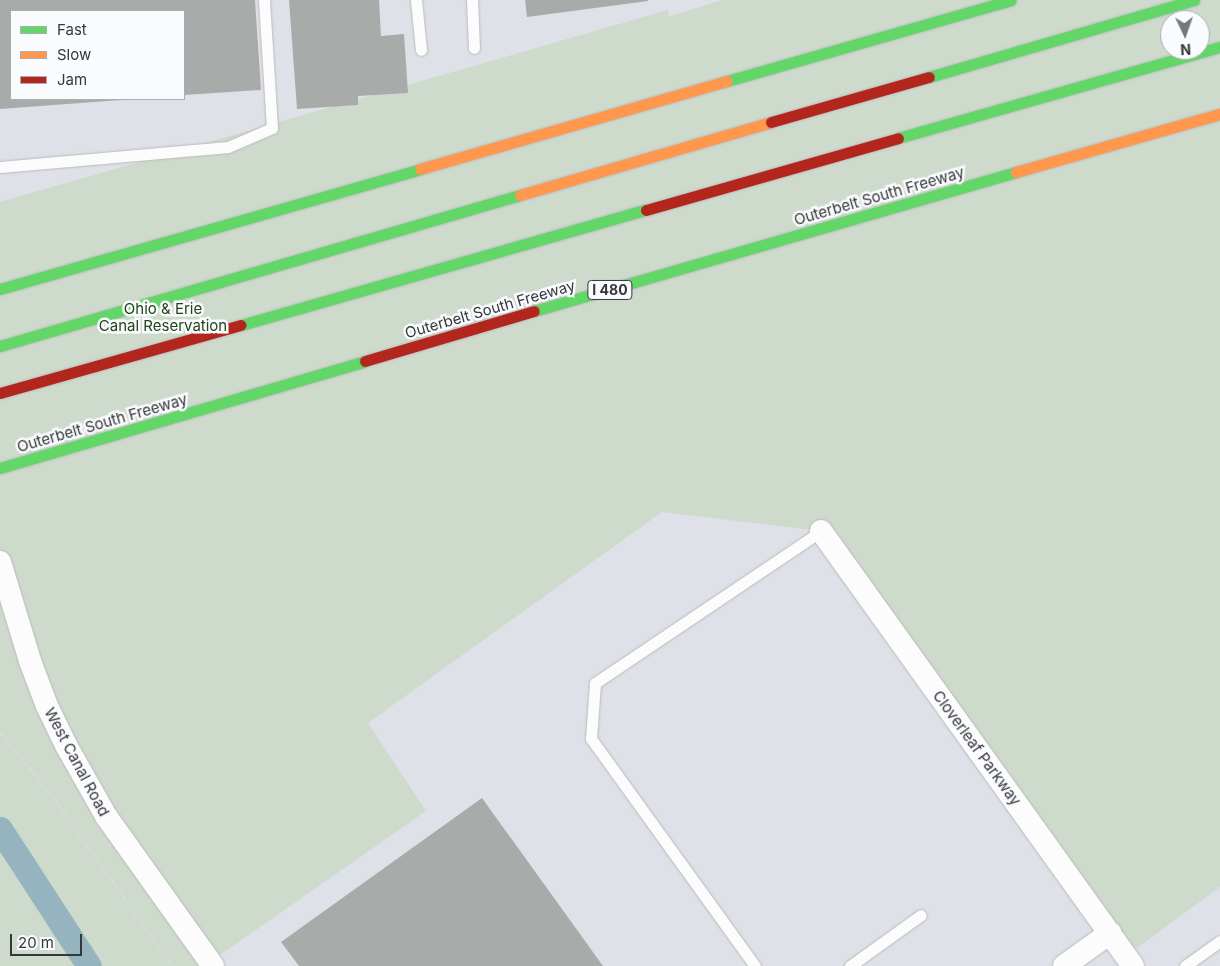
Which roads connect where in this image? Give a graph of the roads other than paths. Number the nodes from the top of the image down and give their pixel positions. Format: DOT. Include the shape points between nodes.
graph roads {
  1 [pos="264,0"];
  2 [pos="416,0"];
  3 [pos="472,0"];
  4 [pos="1011,0"];
  5 [pos="1194,0"];
  6 [pos="1220,47"];
  7 [pos="474,48"];
  8 [pos="421,50"];
  9 [pos="1220,114"];
  10 [pos="0,167"];
  11 [pos="0,288"];
  12 [pos="0,346"];
  13 [pos="0,393"];
  14 [pos="0,468"];
  15 [pos="821,531"];
  16 [pos="0,562"];
  17 [pos="921,915"];
  18 [pos="1110,933"];
  19 [pos="1220,942"];
  20 [pos="213,966"];
  21 [pos="755,966"];
  22 [pos="850,966"];
  23 [pos="1064,966"];
  24 [pos="1133,966"];
  25 [pos="1185,966"];
  1 -- 10 [label="lane" via="272,128 228,147"];
  2 -- 8 [label="lane"];
  3 -- 7 [label="lane"];
  4 -- 11 [label="highway"];
  5 -- 12 [label="highway"];
  6 -- 13 [label="highway"];
  9 -- 14 [label="highway, Outerbelt South Freeway / I 480"];
  15 -- 18 [label="street, Cloverleaf Parkway"];
  15 -- 21 [label="lane" via="595,683 592,739"];
  16 -- 20 [label="street, West Canal Road" via="30,661 71,755 106,816"];
  17 -- 22 [label="lane"];
  18 -- 23 [label="street"];
  18 -- 24 [label="street, Cloverleaf Parkway"];
  19 -- 25 [label="lane"];
}
